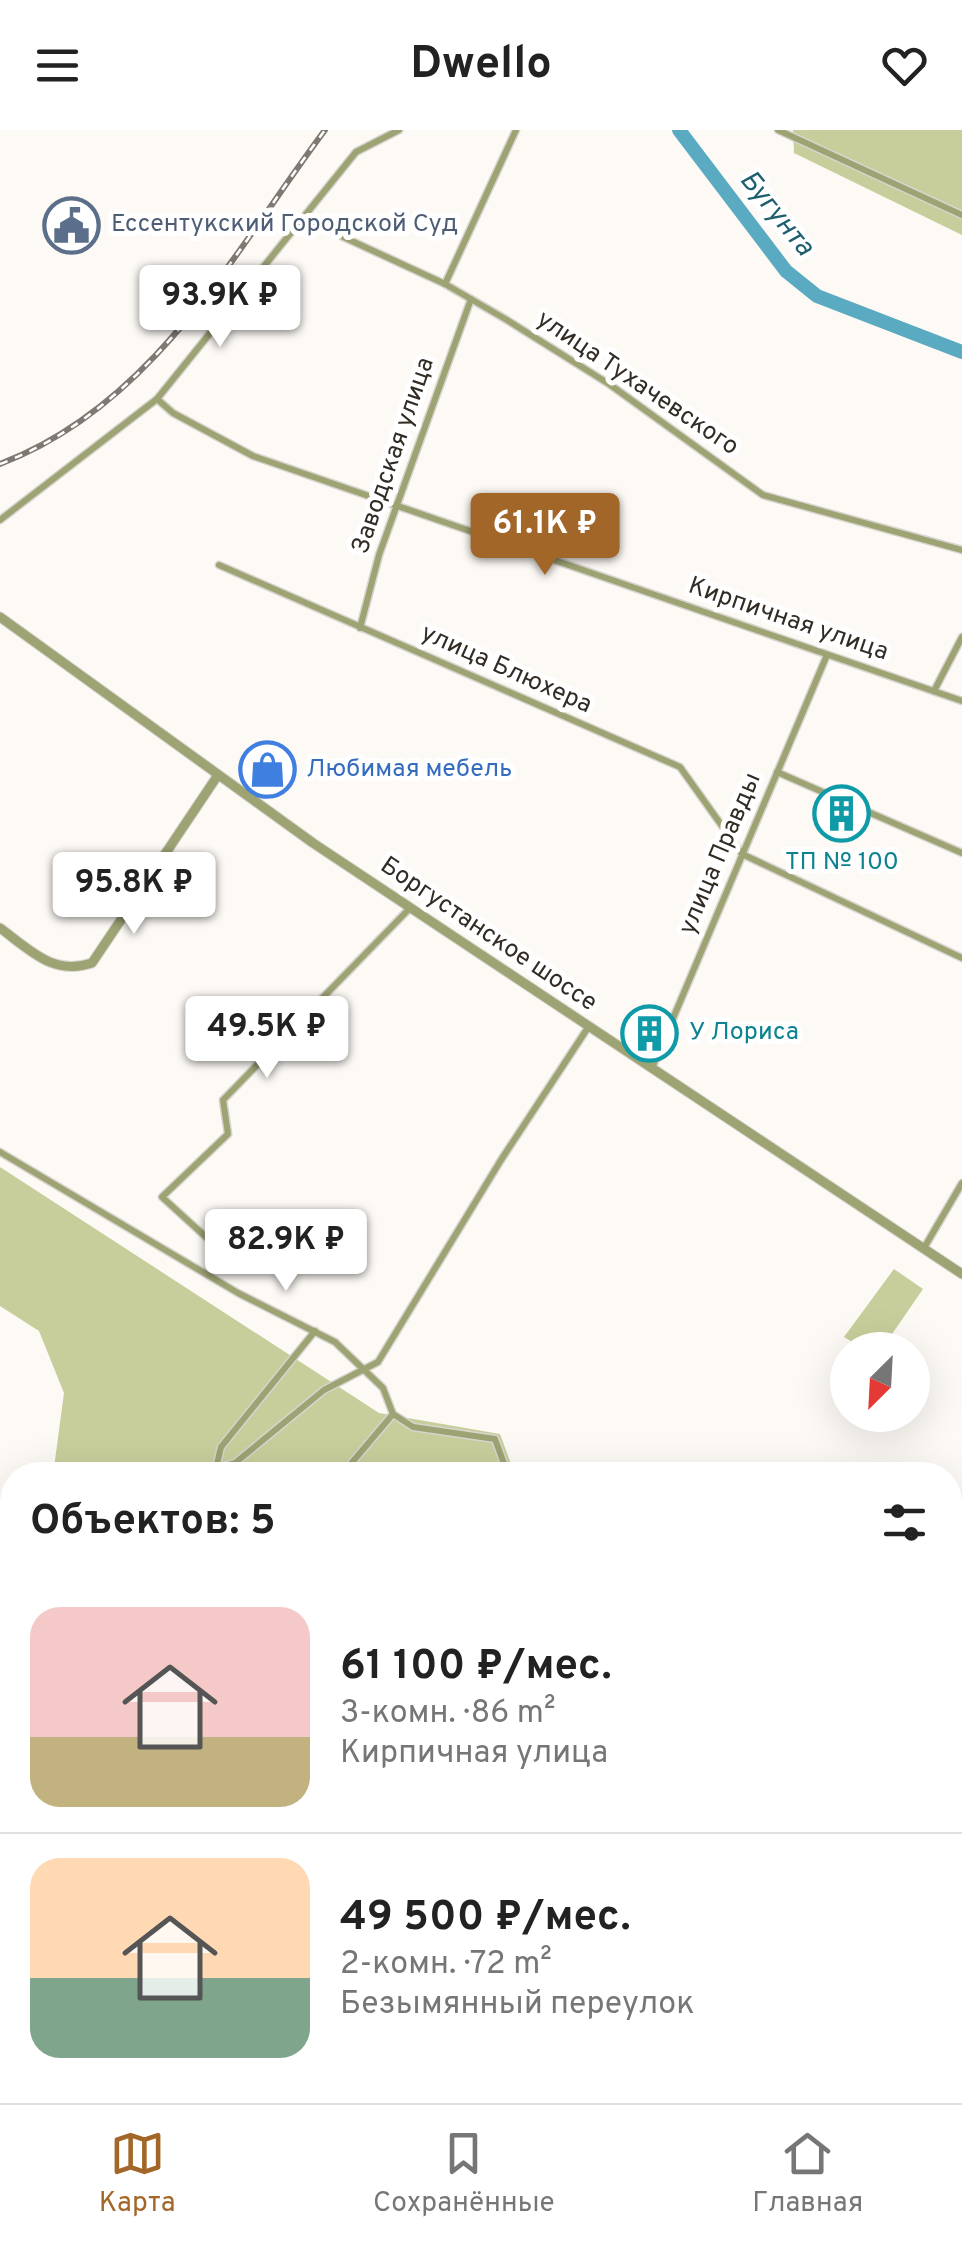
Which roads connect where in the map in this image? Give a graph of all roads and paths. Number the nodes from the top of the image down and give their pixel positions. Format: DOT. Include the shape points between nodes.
graph roads {
  1 [pos="399,130"];
  2 [pos="516,130"];
  3 [pos="778,130"];
  4 [pos="962,215"];
  5 [pos="302,218"];
  6 [pos="445,284"];
  7 [pos="471,299"];
  8 [pos="157,399"];
  9 [pos="396,507"];
  10 [pos="0,520"];
  11 [pos="962,550"];
  12 [pos="218,565"];
  13 [pos="0,617"];
  14 [pos="360,628"];
  15 [pos="962,637"];
  16 [pos="827,654"];
  17 [pos="934,691"];
  18 [pos="962,701"];
  19 [pos="777,772"];
  20 [pos="218,775"];
  21 [pos="962,853"];
  22 [pos="742,854"];
  23 [pos="410,908"];
  24 [pos="0,928"];
  25 [pos="962,958"];
  26 [pos="589,1026"];
  27 [pos="652,1068"];
  28 [pos="0,1152"];
  29 [pos="962,1183"];
  30 [pos="924,1248"];
  31 [pos="230,1259"];
  32 [pos="962,1274"];
  33 [pos="315,1331"];
  34 [pos="366,1371"];
  35 [pos="393,1414"];
  36 [pos="217,1462"];
  37 [pos="236,1462"];
  38 [pos="352,1462"];
  39 [pos="503,1462"];
  1 -- 5 [label="street" via="356,152"];
  2 -- 6 [label="street"];
  3 -- 4 [label="street"];
  5 -- 6 [label="street, улица Тухачевского"];
  5 -- 8 [label="street"];
  6 -- 7 [label="street, улица Тухачевского"];
  7 -- 9 [label="street, Заводская улица"];
  7 -- 11 [label="street, улица Тухачевского" via="609,384 763,494"];
  8 -- 9 [label="street, Кирпичная улица" via="253,456"];
  8 -- 10 [label="street"];
  9 -- 14 [label="street, Заводская улица"];
  9 -- 16 [label="street, Кирпичная улица"];
  12 -- 14 [label="street, улица Блюхера"];
  13 -- 20 [label="street, Боргустанское шоссе"];
  14 -- 22 [label="street, улица Блюхера" via="680,768"];
  15 -- 17 [label="street"];
  16 -- 17 [label="street, Кирпичная улица"];
  16 -- 19 [label="street, улица Правды"];
  17 -- 18 [label="street, Кирпичная улица"];
  19 -- 21 [label="street"];
  19 -- 22 [label="street, улица Правды"];
  20 -- 23 [label="street, Боргустанское шоссе"];
  20 -- 24 [label="street" via="92,963 55,966"];
  22 -- 25 [label="street"];
  22 -- 27 [label="street, улица Правды"];
  23 -- 26 [label="street, Боргустанское шоссе"];
  23 -- 31 [label="street" via="224,1100 228,1134 162,1197"];
  26 -- 27 [label="street, Боргустанское шоссе"];
  26 -- 34 [label="street" via="378,1362"];
  27 -- 30 [label="street, Боргустанское шоссе"];
  28 -- 33 [label="street" via="238,1293"];
  29 -- 30 [label="street"];
  30 -- 32 [label="street, Боргустанское шоссе"];
  33 -- 34 [label="street"];
  33 -- 36 [label="street" via="220,1447"];
  34 -- 35 [label="street" via="383,1388"];
  34 -- 37 [label="street" via="324,1390"];
  35 -- 38 [label="street"];
  35 -- 39 [label="street" via="413,1427 495,1439"];
}
